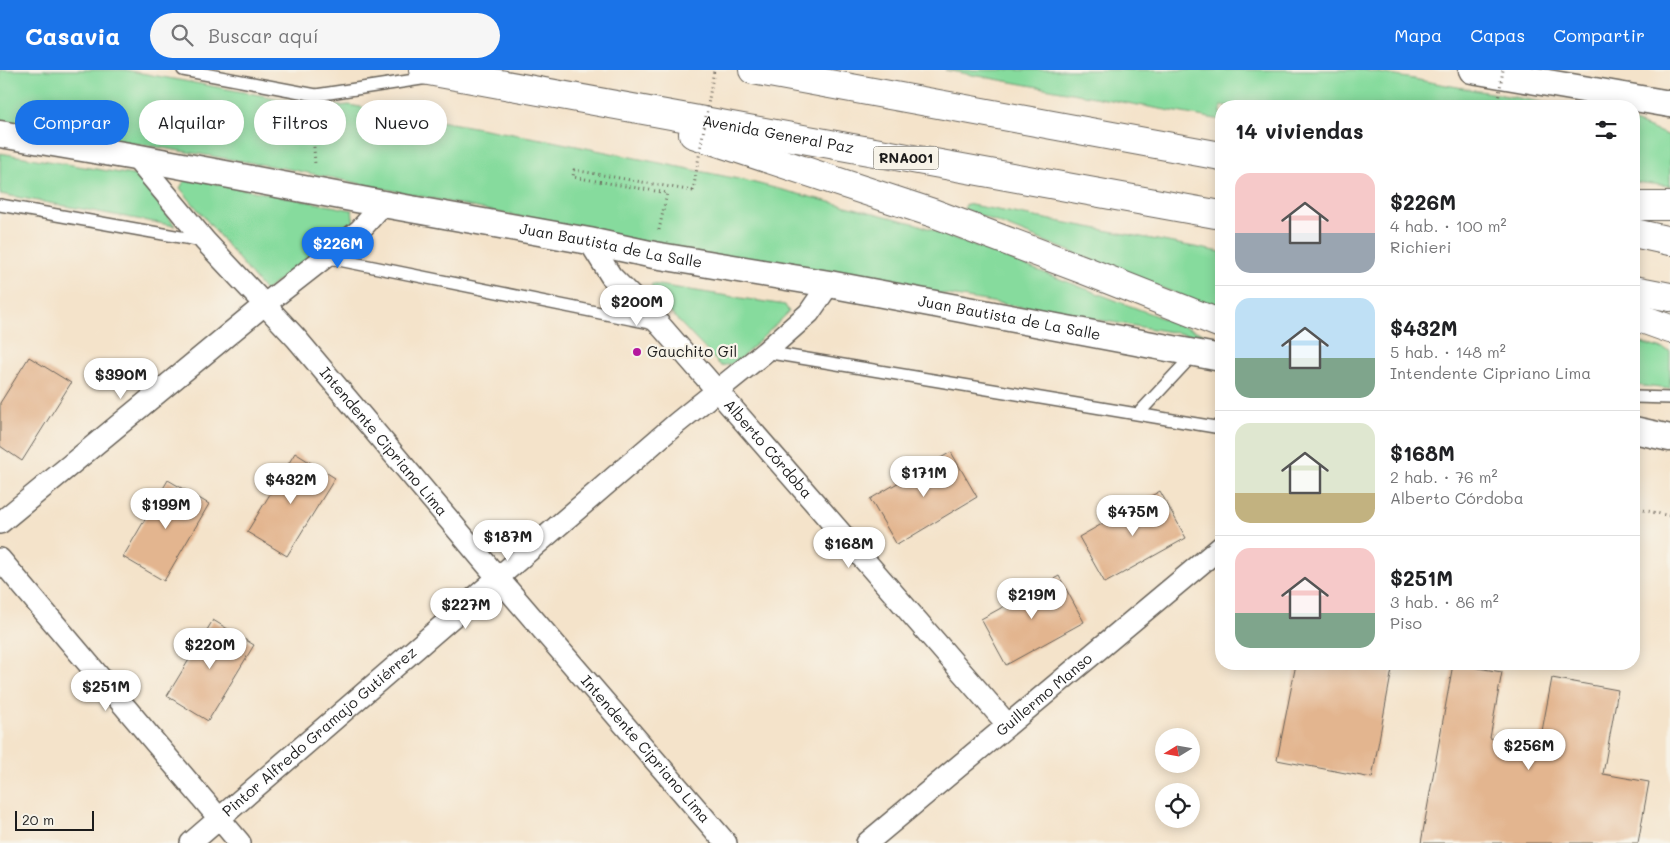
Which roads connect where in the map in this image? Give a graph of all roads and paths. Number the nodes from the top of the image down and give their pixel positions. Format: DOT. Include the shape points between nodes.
graph roads {
  1 [pos="183,70"];
  2 [pos="714,70"];
  3 [pos="753,70"];
  4 [pos="1472,70"];
  5 [pos="1503,70"];
  6 [pos="436,72"];
  7 [pos="592,100"];
  8 [pos="1497,100"];
  9 [pos="1665,104"];
  10 [pos="0,134"];
  11 [pos="314,145"];
  12 [pos="1215,155"];
  13 [pos="135,156"];
  14 [pos="316,191"];
  15 [pos="383,204"];
  16 [pos="0,205"];
  17 [pos="1640,206"];
  18 [pos="1670,206"];
  19 [pos="1215,214"];
  20 [pos="1640,235"];
  21 [pos="205,241"];
  22 [pos="589,241"];
  23 [pos="1670,241"];
  24 [pos="654,255"];
  25 [pos="324,257"];
  26 [pos="829,284"];
  27 [pos="1640,291"];
  28 [pos="1670,297"];
  29 [pos="264,305"];
  30 [pos="1640,318"];
  31 [pos="1215,322"];
  32 [pos="660,325"];
  33 [pos="1670,329"];
  34 [pos="765,352"];
  35 [pos="1194,354"];
  36 [pos="1215,357"];
  37 [pos="718,390"];
  38 [pos="1640,397"];
  39 [pos="1670,398"];
  40 [pos="1138,414"];
  41 [pos="1215,427"];
  42 [pos="1640,431"];
  43 [pos="1670,438"];
  44 [pos="1640,509"];
  45 [pos="1670,516"];
  46 [pos="0,523"];
  47 [pos="1215,552"];
  48 [pos="0,559"];
  49 [pos="498,578"];
  50 [pos="1008,724"];
  51 [pos="220,818"];
  52 [pos="191,843"];
  53 [pos="240,843"];
  54 [pos="726,843"];
  55 [pos="867,843"];
  1 -- 6 [label="lane" via="316,94"];
  2 -- 24 [label="path, bridge" via="693,192 574,170 573,177 667,193"];
  3 -- 12 [label="highway"];
  4 -- 9 [label="street"];
  5 -- 8 [label="path, bridge"];
  6 -- 7 [label="highway, Avenida General Paz / RNA001"];
  7 -- 19 [label="highway, Avenida General Paz / RNA001"];
  7 -- 31 [label="highway" via="933,213"];
  10 -- 13 [label="street, Juan Bautista de La Salle"];
  11 -- 14 [label="path"];
  13 -- 14 [label="street, Juan Bautista de La Salle"];
  13 -- 21 [label="street, Intendente Cipriano Lima"];
  14 -- 15 [label="street, Juan Bautista de La Salle"];
  15 -- 22 [label="street, Juan Bautista de La Salle"];
  15 -- 25 [label="street" via="360,230"];
  16 -- 21 [label="lane"];
  17 -- 18 [label="highway"];
  20 -- 23 [label="highway"];
  21 -- 29 [label="street, Intendente Cipriano Lima"];
  22 -- 24 [label="street, Juan Bautista de La Salle"];
  22 -- 32 [label="street, Alberto Córdoba" via="611,276"];
  24 -- 26 [label="street, Juan Bautista de La Salle"];
  25 -- 29 [label="street"];
  25 -- 32 [label="lane"];
  26 -- 34 [label="street, Pintor Alfredo Gramajo Gutiérrez" via="810,314"];
  26 -- 35 [label="street, Juan Bautista de La Salle"];
  27 -- 28 [label="highway"];
  29 -- 46 [label="street"];
  29 -- 49 [label="street, Intendente Cipriano Lima" via="296,338"];
  30 -- 33 [label="highway"];
  32 -- 37 [label="street, Alberto Córdoba"];
  34 -- 37 [label="street, Pintor Alfredo Gramajo Gutiérrez"];
  34 -- 40 [label="lane"];
  35 -- 36 [label="street, Juan Bautista de La Salle"];
  35 -- 40 [label="lane"];
  37 -- 49 [label="street, Pintor Alfredo Gramajo Gutiérrez"];
  37 -- 50 [label="street, Alberto Córdoba"];
  38 -- 39 [label="lane"];
  40 -- 41 [label="lane"];
  42 -- 43 [label="street"];
  44 -- 45 [label="path"];
  47 -- 50 [label="street, Guillermo Manso"];
  48 -- 51 [label="street"];
  49 -- 51 [label="street, Pintor Alfredo Gramajo Gutiérrez"];
  49 -- 54 [label="street, Intendente Cipriano Lima"];
  50 -- 55 [label="street, Guillermo Manso"];
  51 -- 52 [label="street, Pintor Alfredo Gramajo Gutiérrez"];
  51 -- 53 [label="street"];
}
